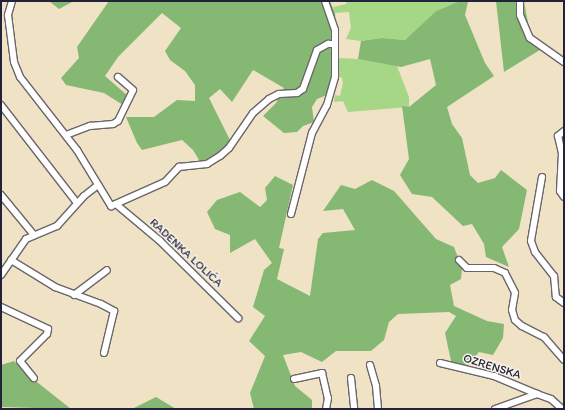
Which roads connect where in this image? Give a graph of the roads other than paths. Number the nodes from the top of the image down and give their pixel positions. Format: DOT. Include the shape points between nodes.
graph roads {
  1 [pos="12,1"];
  2 [pos="325,1"];
  3 [pos="520,1"];
  4 [pos="334,44"];
  5 [pos="564,62"];
  6 [pos="118,77"];
  7 [pos="1,105"];
  8 [pos="564,131"];
  9 [pos="66,135"];
  10 [pos="542,177"];
  11 [pos="98,185"];
  12 [pos="1,195"];
  13 [pos="564,197"];
  14 [pos="77,203"];
  15 [pos="117,205"];
  16 [pos="291,214"];
  17 [pos="34,235"];
  18 [pos="11,260"];
  19 [pos="459,260"];
  20 [pos="107,270"];
  21 [pos="1,275"];
  22 [pos="74,295"];
  23 [pos="564,303"];
  24 [pos="1,307"];
  25 [pos="238,318"];
  26 [pos="104,353"];
  27 [pos="564,360"];
  28 [pos="440,363"];
  29 [pos="370,365"];
  30 [pos="34,378"];
  31 [pos="294,378"];
  32 [pos="351,378"];
  33 [pos="537,394"];
  34 [pos="326,409"];
  35 [pos="354,409"];
  36 [pos="378,409"];
  37 [pos="496,409"];
  38 [pos="562,409"];
  1 -- 9 [label="street" via="8,12 17,70 22,82"];
  2 -- 4 [label="street" via="334,26"];
  3 -- 5 [label="street" via="523,26 530,38 546,52"];
  4 -- 15 [label="street" via="317,50 303,89 297,93 279,94 269,99 253,113 229,148 220,156 207,164 179,167 165,182"];
  4 -- 16 [label="street" via="333,88 312,133"];
  6 -- 9 [label="street" via="133,90 118,121 113,124 90,126"];
  7 -- 14 [label="street"];
  8 -- 13 [label="street" via="558,136 562,153 560,191"];
  9 -- 11 [label="street"];
  10 -- 23 [label="street" via="531,241 535,252 554,276 556,297"];
  11 -- 14 [label="street"];
  11 -- 15 [label="street, RADENKA LOLIĆA" via="109,205"];
  12 -- 17 [label="street"];
  14 -- 17 [label="street" via="57,226"];
  15 -- 25 [label="street, RADENKA LOLIĆA" via="160,242"];
  17 -- 18 [label="street" via="24,242"];
  18 -- 21 [label="street"];
  18 -- 22 [label="street" via="55,287"];
  19 -- 27 [label="street" via="467,268 494,268 504,273 515,293 512,310 515,320 544,337"];
  20 -- 22 [label="street"];
  22 -- 26 [label="street" via="102,304 115,312"];
  24 -- 30 [label="street" via="48,329 47,334 20,361"];
  28 -- 33 [label="street, OZRENSKA" via="494,376"];
  29 -- 36 [label="street" via="376,386"];
  31 -- 34 [label="street" via="322,373 328,398"];
  32 -- 35 [label="street"];
  33 -- 37 [label="street, OZRENSKA"];
  33 -- 38 [label="street, OZRENSKA" via="551,399"];
}
